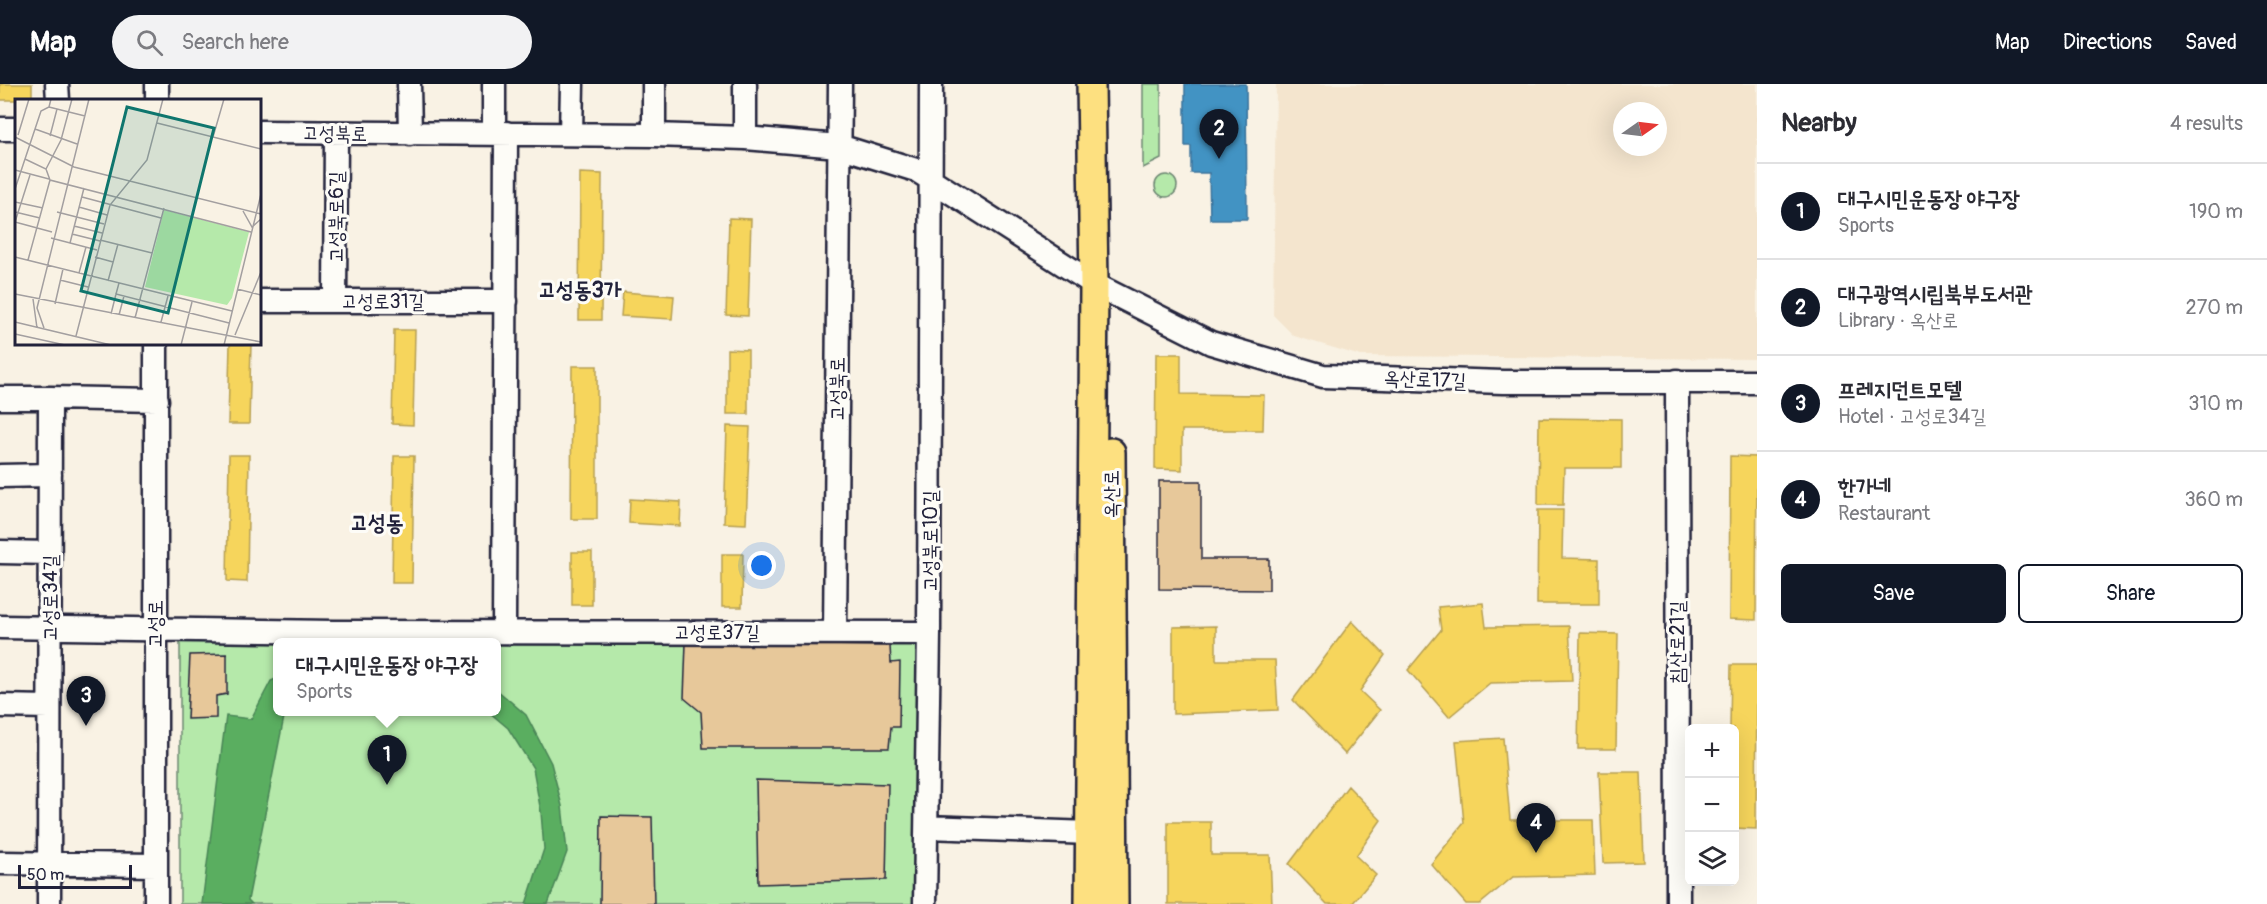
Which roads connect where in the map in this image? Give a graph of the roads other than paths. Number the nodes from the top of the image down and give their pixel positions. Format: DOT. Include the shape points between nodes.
graph roads {
  1 [pos="57,84"];
  2 [pos="409,84"];
  3 [pos="494,84"];
  4 [pos="572,84"];
  5 [pos="654,84"];
  6 [pos="745,84"];
  7 [pos="840,84"];
  8 [pos="931,84"];
  9 [pos="1091,84"];
  10 [pos="1110,84"];
  11 [pos="58,99"];
  12 [pos="261,132"];
  13 [pos="336,133"];
  14 [pos="500,133"];
  15 [pos="410,134"];
  16 [pos="571,134"];
  17 [pos="654,135"];
  18 [pos="745,138"];
  19 [pos="839,146"];
  20 [pos="931,179"];
  21 [pos="1102,288"];
  22 [pos="261,301"];
  23 [pos="335,301"];
  24 [pos="506,301"];
  25 [pos="156,345"];
  26 [pos="1677,381"];
  27 [pos="1757,382"];
  28 [pos="0,398"];
  29 [pos="50,398"];
  30 [pos="157,400"];
  31 [pos="50,475"];
  32 [pos="0,476"];
  33 [pos="0,552"];
  34 [pos="50,553"];
  35 [pos="0,627"];
  36 [pos="49,627"];
  37 [pos="155,630"];
  38 [pos="504,632"];
  39 [pos="835,633"];
  40 [pos="930,633"];
  41 [pos="0,705"];
  42 [pos="49,707"];
  43 [pos="927,827"];
  44 [pos="1090,833"];
  45 [pos="0,863"];
  46 [pos="49,863"];
  47 [pos="156,865"];
  48 [pos="49,904"];
  49 [pos="156,904"];
  50 [pos="925,904"];
  51 [pos="1089,904"];
  52 [pos="1114,904"];
  53 [pos="1678,904"];
  1 -- 11 [label="street"];
  2 -- 15 [label="street"];
  3 -- 14 [label="street"];
  4 -- 16 [label="street"];
  5 -- 17 [label="street"];
  6 -- 18 [label="street"];
  7 -- 19 [label="street, 고성북로"];
  8 -- 20 [label="street"];
  9 -- 21 [label="main road, 옥산로"];
  10 -- 21 [label="main road, 옥산로"];
  12 -- 13 [label="street, 고성북로"];
  13 -- 15 [label="street, 고성북로"];
  13 -- 23 [label="street, 고성북로6길"];
  14 -- 15 [label="street, 고성북로"];
  14 -- 16 [label="street, 고성북로"];
  14 -- 24 [label="street"];
  16 -- 17 [label="street, 고성북로"];
  17 -- 18 [label="street, 고성북로"];
  18 -- 19 [label="street, 고성북로"];
  19 -- 20 [label="street, 고성북로" via="891,161"];
  19 -- 39 [label="street, 고성북로"];
  20 -- 21 [label="street, 고성북로"];
  20 -- 40 [label="street, 고성북로10길"];
  21 -- 26 [label="street, 옥산로17길" via="1211,343 1323,376 1503,382"];
  21 -- 44 [label="main road, 옥산로"];
  21 -- 52 [label="main road, 옥산로"];
  22 -- 23 [label="street, 고성로31길"];
  23 -- 24 [label="street, 고성로31길"];
  24 -- 38 [label="street"];
  25 -- 30 [label="street, 고성로"];
  26 -- 27 [label="street, 옥산로17길"];
  26 -- 53 [label="street, 침산로21길"];
  28 -- 29 [label="street"];
  29 -- 30 [label="street"];
  29 -- 31 [label="street, 고성로34길"];
  30 -- 37 [label="street, 고성로"];
  31 -- 32 [label="street"];
  31 -- 34 [label="street, 고성로34길"];
  33 -- 34 [label="street"];
  34 -- 36 [label="street, 고성로34길"];
  35 -- 36 [label="street, 고성로37길"];
  36 -- 37 [label="street, 고성로37길"];
  36 -- 42 [label="street, 고성로34길"];
  37 -- 38 [label="street, 고성로37길"];
  37 -- 47 [label="street, 고성로"];
  38 -- 39 [label="street, 고성로37길"];
  39 -- 40 [label="street, 고성로37길"];
  40 -- 43 [label="street, 고성북로10길"];
  41 -- 42 [label="street"];
  42 -- 46 [label="street, 고성로34길"];
  43 -- 44 [label="street"];
  43 -- 50 [label="street, 고성북로10길"];
  44 -- 51 [label="main road, 옥산로"];
  45 -- 46 [label="street"];
  46 -- 47 [label="street"];
  46 -- 48 [label="street, 고성로34길"];
  47 -- 49 [label="street, 고성로"];
}
